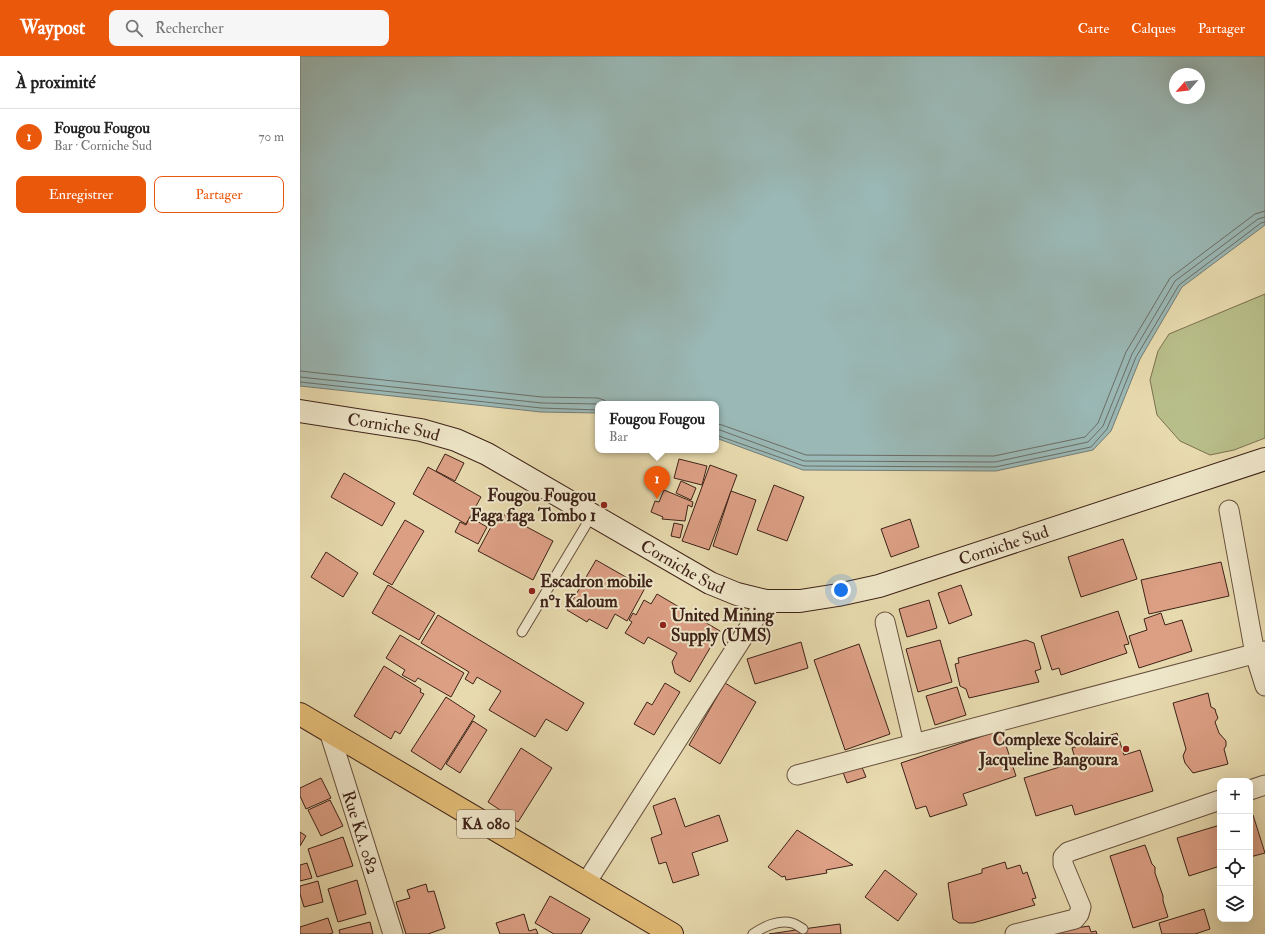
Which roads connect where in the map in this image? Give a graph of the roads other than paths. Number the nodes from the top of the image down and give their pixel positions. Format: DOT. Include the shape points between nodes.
graph roads {
  1 [pos="300,411"];
  2 [pos="1265,459"];
  3 [pos="1229,510"];
  4 [pos="593,514"];
  5 [pos="766,601"];
  6 [pos="885,622"];
  7 [pos="522,632"];
  8 [pos="1260,652"];
  9 [pos="1265,686"];
  10 [pos="300,715"];
  11 [pos="329,731"];
  12 [pos="914,744"];
  13 [pos="797,775"];
  14 [pos="1265,785"];
  15 [pos="1253,789"];
  16 [pos="1217,801"];
  17 [pos="586,883"];
  18 [pos="803,929"];
  19 [pos="393,934"];
  20 [pos="672,934"];
  21 [pos="753,934"];
  22 [pos="1015,934"];
  1 -- 4 [label="main road, Corniche Sud" via="421,430 456,440 487,454"];
  2 -- 5 [label="main road, Corniche Sud" via="879,586 800,601"];
  3 -- 8 [label="street"];
  4 -- 5 [label="main road, Corniche Sud" via="710,583 737,594"];
  4 -- 7 [label="lane"];
  5 -- 17 [label="street"];
  6 -- 12 [label="street"];
  8 -- 9 [label="street"];
  8 -- 12 [label="street"];
  10 -- 11 [label="main road, KA 080"];
  11 -- 17 [label="main road, KA 080"];
  11 -- 19 [label="street, Rue KA. 082"];
  12 -- 13 [label="street"];
  14 -- 15 [label="street"];
  16 -- 22 [label="street" via="1068,852 1063,857 1063,864 1082,907 1079,914 1075,919"];
  17 -- 20 [label="main road, KA 080"];
  18 -- 21 [label="lane" via="793,923 781,922 761,928"];
}
